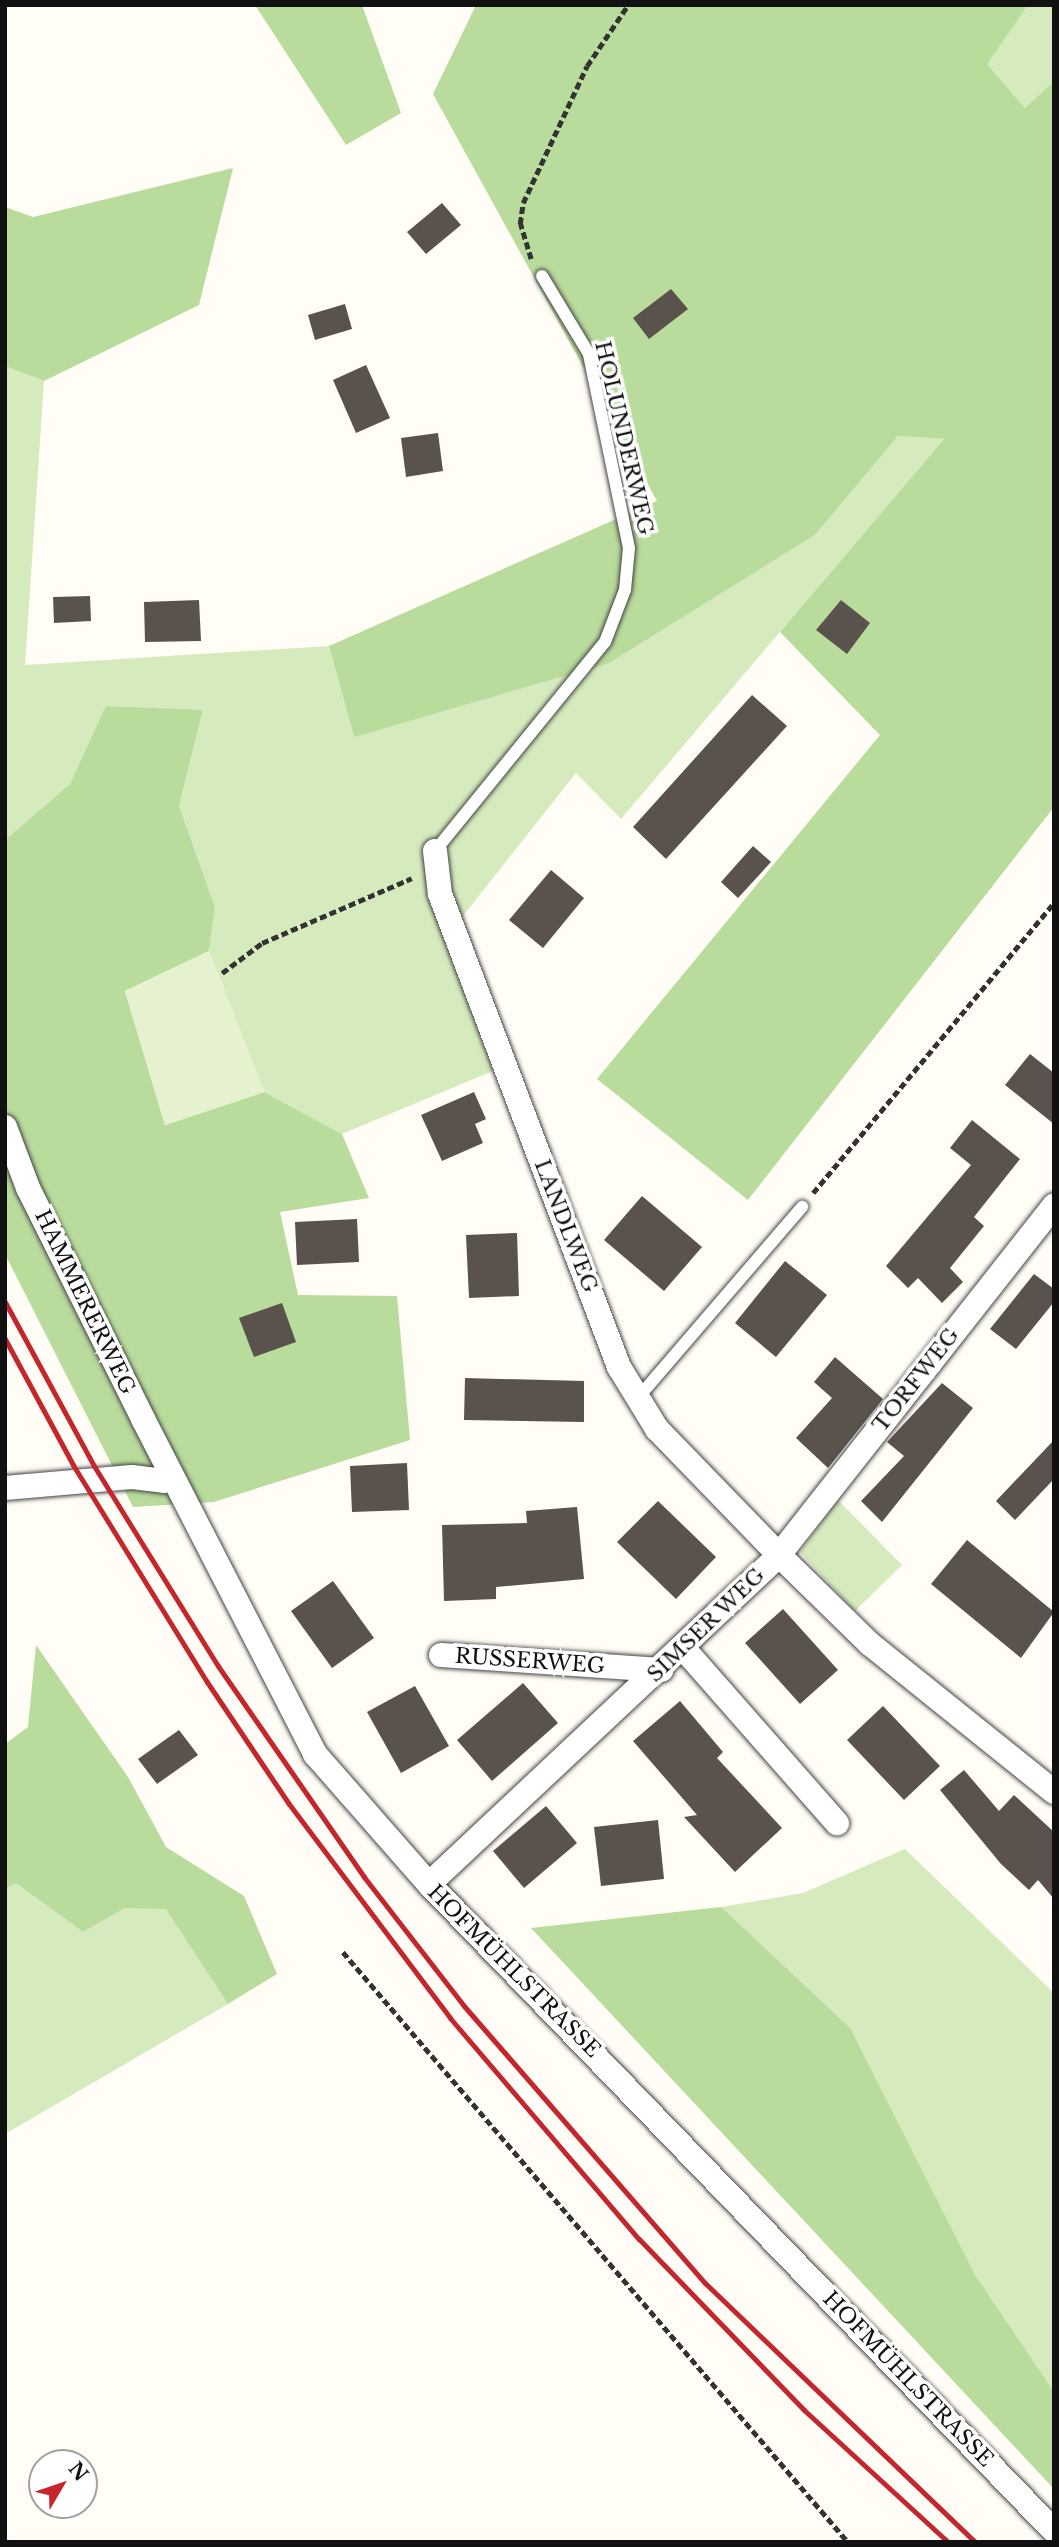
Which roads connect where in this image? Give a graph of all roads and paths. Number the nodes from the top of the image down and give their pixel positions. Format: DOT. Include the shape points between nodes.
graph roads {
  1 [pos="628,5"];
  2 [pos="541,276"];
  3 [pos="434,860"];
  4 [pos="1054,903"];
  5 [pos="222,973"];
  6 [pos="5,1127"];
  7 [pos="1054,1205"];
  8 [pos="802,1207"];
  9 [pos="636,1400"];
  10 [pos="171,1475"];
  11 [pos="10,1492"];
  12 [pos="779,1555"];
  13 [pos="684,1649"];
  14 [pos="441,1655"];
  15 [pos="661,1670"];
  16 [pos="1054,1792"];
  17 [pos="838,1823"];
  18 [pos="429,1884"];
  19 [pos="344,1952"];
  20 [pos="1054,2531"];
  21 [pos="848,2542"];
  1 -- 2 [label="path" via="581,77 523,203 524,248"];
  2 -- 3 [label="lane, HOLUNDERWEG" via="589,354 629,548 625,590 597,653"];
  3 -- 5 [label="path" via="262,943"];
  3 -- 9 [label="street, LANDLWEG"];
  4 -- 8 [label="path"];
  6 -- 10 [label="street, HAMMERERWEG" via="28,1188"];
  7 -- 12 [label="street, TORFWEG"];
  8 -- 9 [label="lane"];
  9 -- 12 [label="street, LANDLWEG"];
  10 -- 11 [label="street" via="164,1481 132,1477"];
  10 -- 18 [label="street, HOFMÜHLSTRASSE" via="294,1721"];
  12 -- 13 [label="street, SIMSER WEG"];
  12 -- 16 [label="street, SIMSER WEG" via="870,1644"];
  13 -- 15 [label="street, SIMSER WEG"];
  13 -- 17 [label="street"];
  14 -- 15 [label="street, RUSSERWEG"];
  15 -- 18 [label="street, SIMSER WEG"];
  18 -- 20 [label="street, HOFMÜHLSTRASSE"];
  19 -- 21 [label="path"];
}
